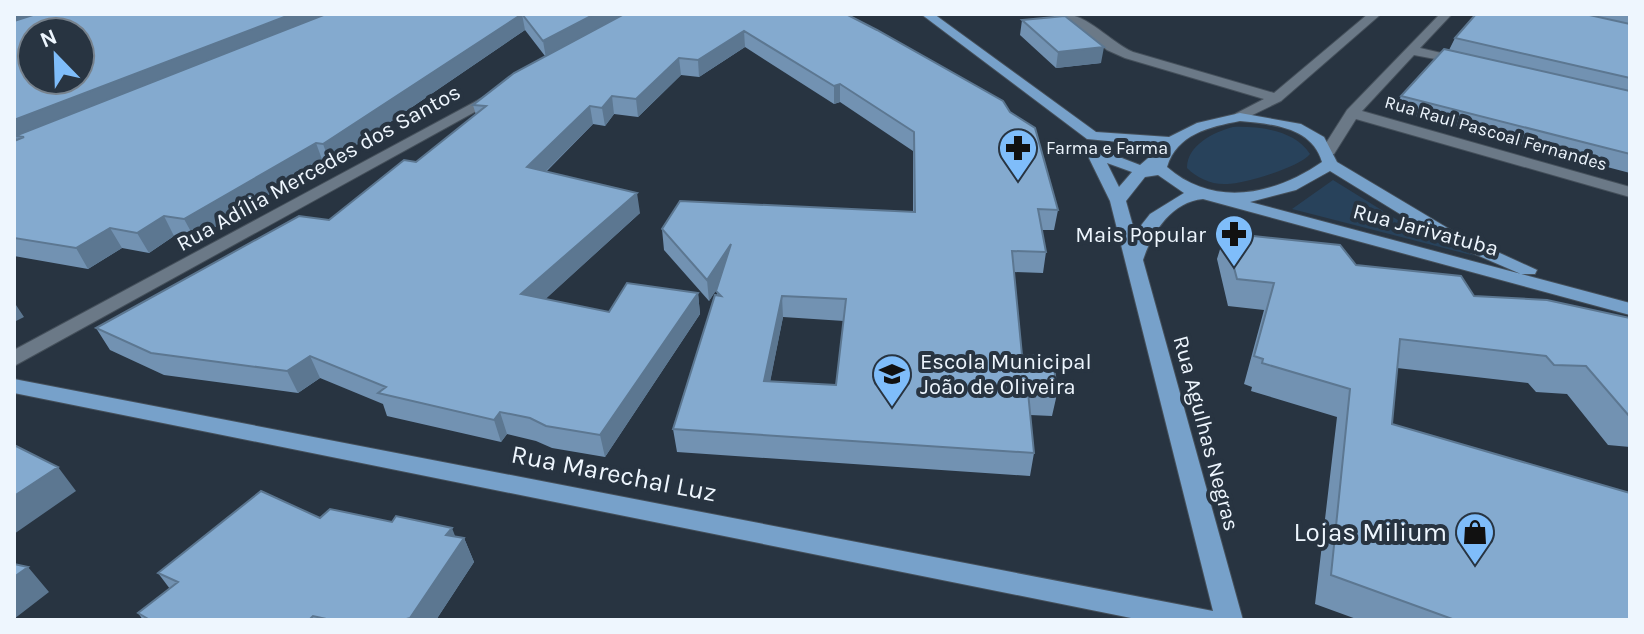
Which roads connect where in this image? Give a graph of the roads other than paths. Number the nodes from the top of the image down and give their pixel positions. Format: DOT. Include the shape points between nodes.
graph roads {
  1 [pos="927,14"];
  2 [pos="1069,14"];
  3 [pos="1375,14"];
  4 [pos="1446,14"];
  5 [pos="1411,50"];
  6 [pos="1484,67"];
  7 [pos="517,83"];
  8 [pos="1276,98"];
  9 [pos="1352,113"];
  10 [pos="1240,117"];
  11 [pos="1092,136"];
  12 [pos="1167,147"];
  13 [pos="1095,153"];
  14 [pos="1330,158"];
  15 [pos="1142,171"];
  16 [pos="1168,179"];
  17 [pos="1630,192"];
  18 [pos="1203,194"];
  19 [pos="1118,201"];
  20 [pos="1134,260"];
  21 [pos="1630,307"];
  22 [pos="14,359"];
  23 [pos="14,386"];
  24 [pos="1203,620"];
  25 [pos="1229,620"];
  1 -- 11 [label="main road"];
  2 -- 8 [label="street" via="1129,55"];
  3 -- 8 [label="street"];
  4 -- 5 [label="street"];
  5 -- 6 [label="street"];
  5 -- 9 [label="street"];
  7 -- 22 [label="street, Rua Adília Mercedes dos Santos"];
  8 -- 10 [label="street"];
  9 -- 14 [label="street"];
  9 -- 17 [label="street, Rua Raul Pascoal Fernandes"];
  10 -- 12 [label="main road" via="1209,123"];
  10 -- 14 [label="main road, Rua Jarivatuba" via="1312,134"];
  11 -- 12 [label="main road"];
  11 -- 13 [label="main road"];
  12 -- 15 [label="main road"];
  12 -- 16 [label="main road" via="1159,168"];
  13 -- 15 [label="main road"];
  13 -- 19 [label="main road, Rua Agulhas Negras"];
  14 -- 18 [label="main road" via="1316,175 1290,188 1261,196"];
  14 -- 21 [label="main road, Rua Jarivatuba" via="1450,237"];
  15 -- 16 [label="main road"];
  15 -- 19 [label="main road"];
  16 -- 18 [label="main road, Rua Jarivatuba"];
  18 -- 20 [label="main road" via="1151,221"];
  18 -- 21 [label="main road, Rua Jarivatuba"];
  19 -- 20 [label="main road, Rua Agulhas Negras"];
  20 -- 25 [label="main road, Rua Agulhas Negras"];
  23 -- 24 [label="main road, Rua Marechal Luz"];
}
